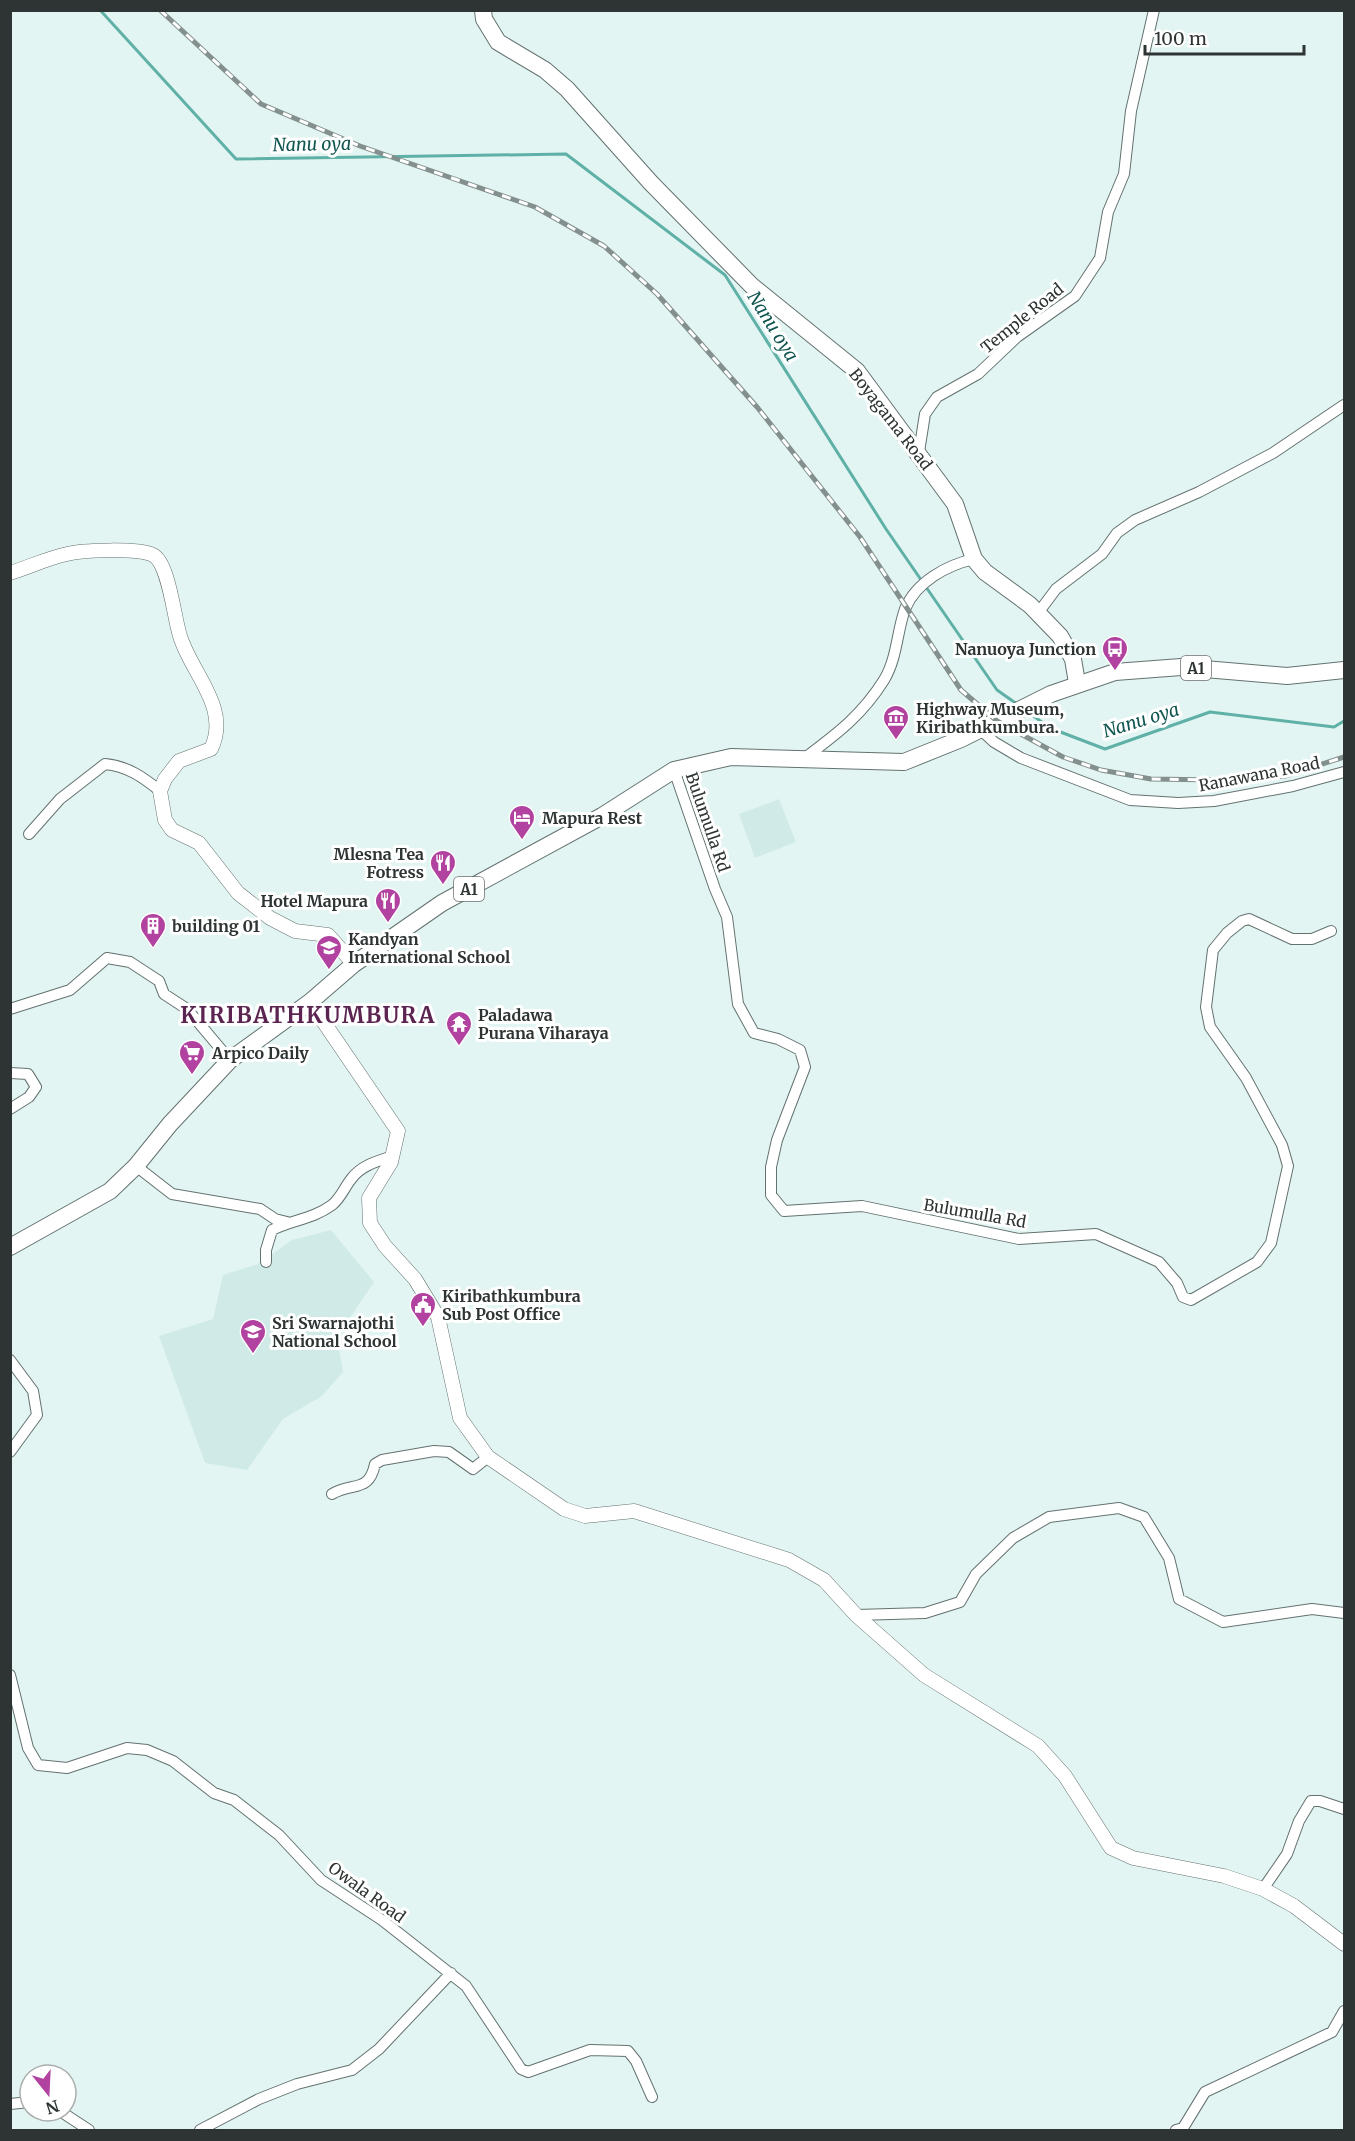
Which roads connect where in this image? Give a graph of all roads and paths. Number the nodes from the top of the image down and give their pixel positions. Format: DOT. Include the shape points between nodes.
graph roads {
  1 [pos="1154,10"];
  2 [pos="480,13"];
  3 [pos="1344,405"];
  4 [pos="919,452"];
  5 [pos="974,559"];
  6 [pos="10,573"];
  7 [pos="1038,613"];
  8 [pos="1344,670"];
  9 [pos="1077,683"];
  10 [pos="980,729"];
  11 [pos="806,757"];
  12 [pos="674,770"];
  13 [pos="1344,771"];
  14 [pos="160,791"];
  15 [pos="29,834"];
  16 [pos="1331,931"];
  17 [pos="354,964"];
  18 [pos="309,1002"];
  19 [pos="10,1009"];
  20 [pos="230,1060"];
  21 [pos="10,1074"];
  22 [pos="10,1109"];
  23 [pos="392,1159"];
  24 [pos="136,1166"];
  25 [pos="287,1222"];
  26 [pos="10,1247"];
  27 [pos="266,1262"];
  28 [pos="10,1360"];
  29 [pos="10,1452"];
  30 [pos="488,1457"];
  31 [pos="332,1494"];
  32 [pos="1344,1613"];
  33 [pos="856,1615"];
  34 [pos="10,1675"];
  35 [pos="1344,1809"];
  36 [pos="1263,1889"];
  37 [pos="1344,1944"];
  38 [pos="451,1973"];
  39 [pos="1344,2011"];
  40 [pos="652,2097"];
  41 [pos="200,2130"];
  42 [pos="1176,2130"];
  1 -- 4 [label="street, Temple Road" via="1131,111 1124,174 1108,212 1100,258 1075,297 1017,337 978,374 937,397 925,414"];
  2 -- 4 [label="main road, Boyagama Road" via="498,42 545,70 567,89 651,183 752,286 857,370"];
  3 -- 7 [label="street" via="1273,453 1135,520 1118,533 1102,554 1056,589"];
  4 -- 5 [label="main road, Boyagama Road" via="955,504"];
  5 -- 7 [label="main road, Boyagama Road"];
  5 -- 11 [label="street" via="954,563 918,588 905,608 886,678 855,720"];
  6 -- 14 [label="main road" via="69,554 137,552 154,556 164,566 180,639 211,699 218,735 211,749 179,761"];
  7 -- 9 [label="main road, Boyagama Road" via="1070,651"];
  8 -- 9 [label="main road, A1" via="1287,676 1181,667 1115,672"];
  9 -- 10 [label="main road, A1"];
  10 -- 11 [label="main road, A1" via="904,762"];
  10 -- 13 [label="street, Ranawana Road" via="1021,758 1130,800 1214,801 1293,786"];
  11 -- 12 [label="main road, A1" via="731,757"];
  12 -- 16 [label="street, Bulumulla Rd" via="727,916 738,1004 754,1033 800,1050 806,1067 777,1140 771,1167 771,1195 784,1211 862,1206 1019,1239 1096,1234 1159,1262 1183,1297 1191,1300 1257,1262 1271,1243 1288,1166 1282,1145 1246,1078 1210,1027 1206,1007 1213,950 1242,921 1249,920 1292,939 1312,939"];
  12 -- 17 [label="main road, A1" via="602,816 442,903"];
  14 -- 15 [label="street" via="121,765 105,764 60,799"];
  14 -- 17 [label="main road" via="165,820 172,830 198,843 238,893 270,918 295,931 328,935"];
  17 -- 18 [label="main road, A1"];
  18 -- 20 [label="main road, A1"];
  18 -- 23 [label="main road" via="398,1131"];
  19 -- 20 [label="street" via="70,990 107,958 130,962 159,981 164,994 187,1009"];
  20 -- 24 [label="main road, A1"];
  21 -- 22 [label="street" via="28,1074 36,1087 29,1097"];
  23 -- 25 [label="street" via="372,1162 352,1177 335,1203 312,1218"];
  23 -- 30 [label="main road" via="369,1198 370,1223 415,1279 438,1317 460,1418"];
  24 -- 25 [label="street" via="172,1194 260,1209"];
  24 -- 26 [label="main road, A1" via="110,1191"];
  25 -- 27 [label="street" via="272,1230"];
  28 -- 29 [label="street" via="33,1391 37,1415"];
  30 -- 31 [label="street" via="473,1468 449,1452 382,1460 375,1464 373,1477 364,1485"];
  30 -- 33 [label="main road" via="564,1509 585,1516 634,1511 789,1560 824,1580"];
  32 -- 33 [label="street" via="1312,1609 1223,1622 1179,1599 1169,1558 1144,1517 1119,1508 1049,1517 1013,1538 976,1574 960,1602 926,1613"];
  33 -- 36 [label="main road" via="924,1675 1038,1746 1065,1776 1111,1848 1133,1858 1224,1876"];
  34 -- 38 [label="street, Owala Road" via="28,1748 38,1765 67,1768 127,1748 147,1750 173,1761 214,1792 234,1800 279,1835 321,1880"];
  35 -- 36 [label="street" via="1311,1801 1287,1854"];
  36 -- 37 [label="main road" via="1294,1906"];
  38 -- 40 [label="street, Owala Road" via="466,1986 521,2069 528,2072 590,2050 628,2051"];
  38 -- 41 [label="street" via="379,2049 352,2070 297,2084"];
  39 -- 42 [label="street" via="1332,2032 1205,2092 1183,2128"];
}
